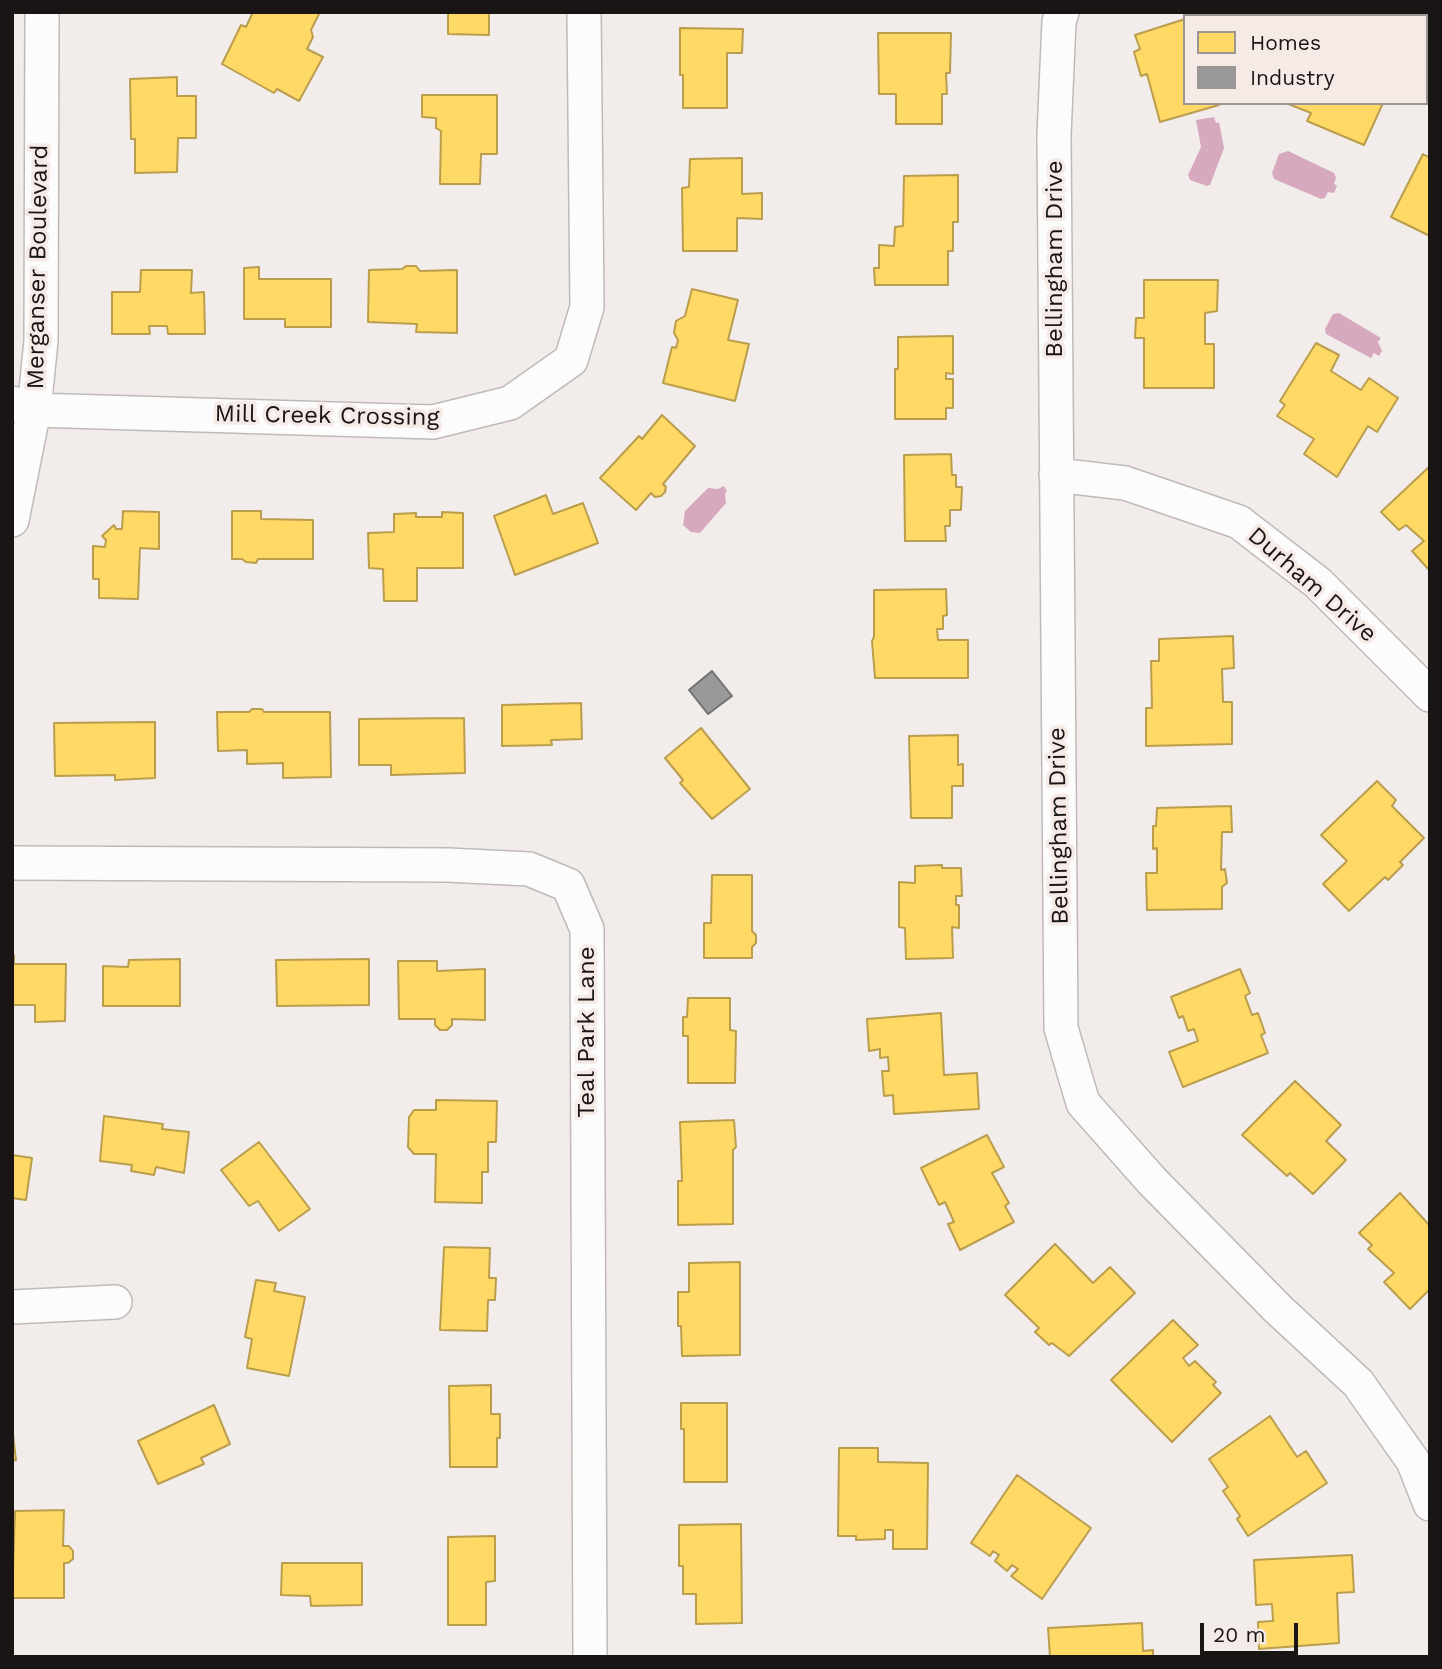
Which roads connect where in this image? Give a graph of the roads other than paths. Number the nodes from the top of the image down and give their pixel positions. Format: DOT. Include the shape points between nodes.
graph roads {
  1 [pos="42,12"];
  2 [pos="584,12"];
  3 [pos="1062,12"];
  4 [pos="23,407"];
  5 [pos="1056,475"];
  6 [pos="12,520"];
  7 [pos="1430,695"];
  8 [pos="12,863"];
  9 [pos="115,1302"];
  10 [pos="12,1307"];
  11 [pos="1430,1504"];
  12 [pos="590,1657"];
  1 -- 4 [label="street, Merganser Boulevard" via="41,341"];
  2 -- 4 [label="street, Mill Creek Crossing" via="587,307 570,360 510,403 433,422"];
  3 -- 5 [label="street, Bellingham Drive" via="1054,135"];
  4 -- 6 [label="street, Merganser Boulevard"];
  5 -- 7 [label="street, Durham Drive" via="1125,483 1239,522 1318,583"];
  5 -- 11 [label="street, Bellingham Drive" via="1061,1028 1083,1104 1278,1309 1358,1383 1413,1461"];
  8 -- 12 [label="street, Teal Park Lane" via="449,864 529,869 568,885 587,929"];
  9 -- 10 [label="street"];
}
